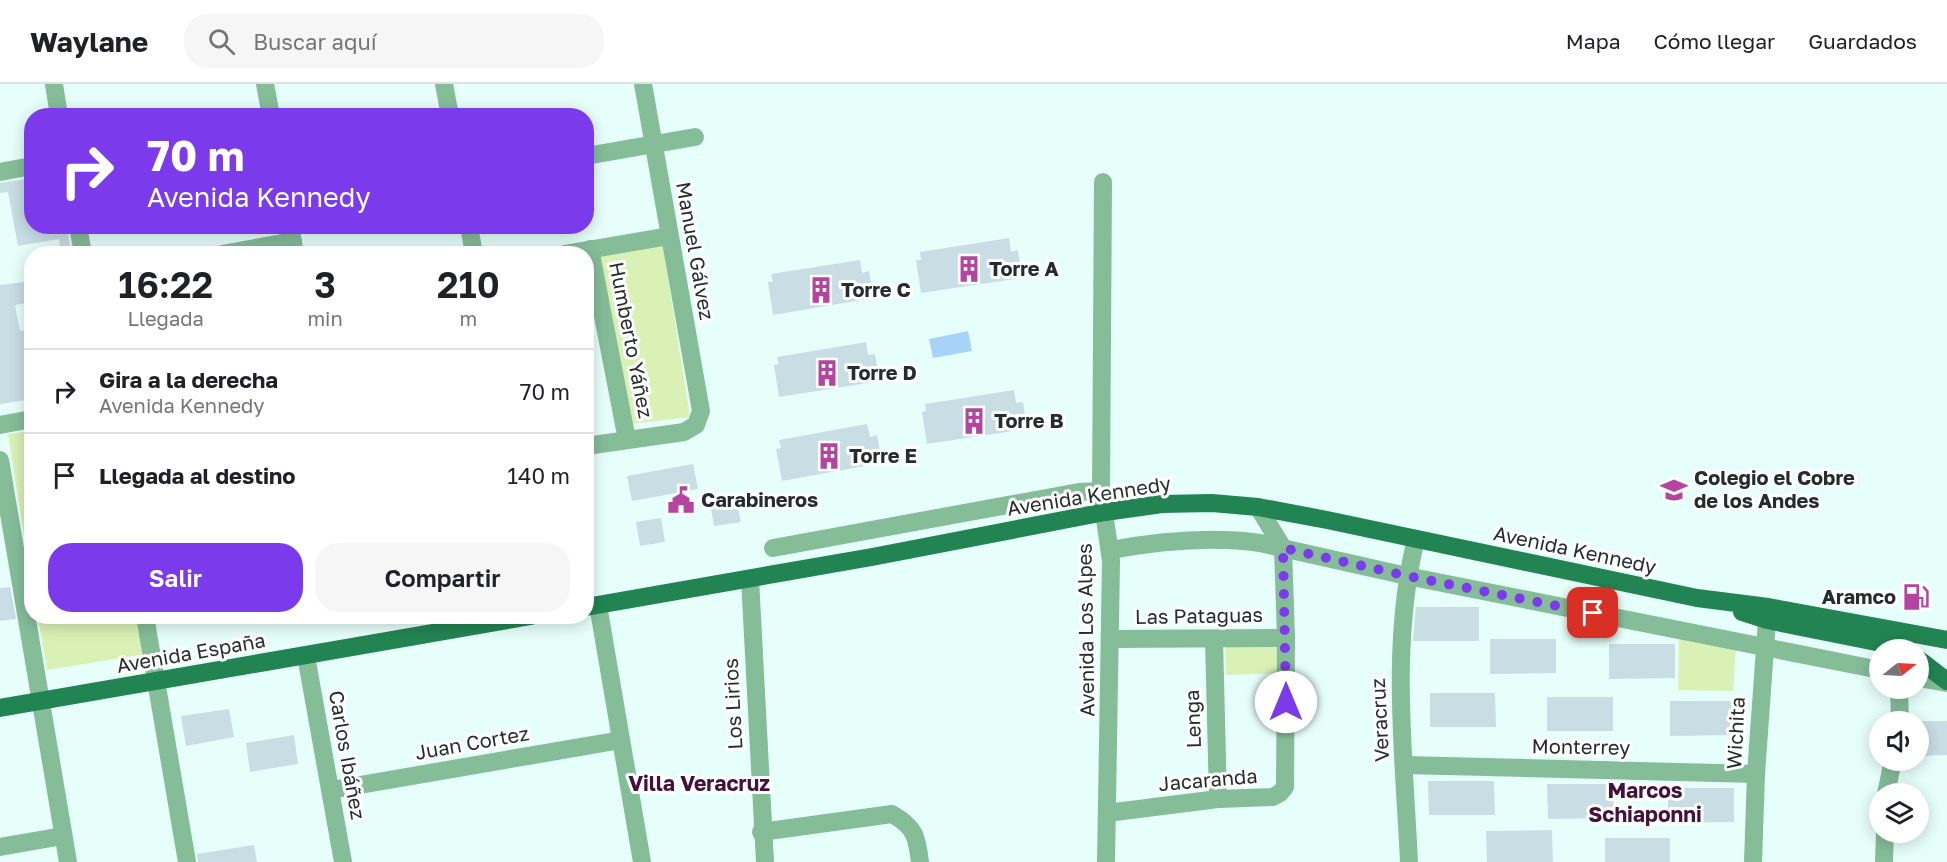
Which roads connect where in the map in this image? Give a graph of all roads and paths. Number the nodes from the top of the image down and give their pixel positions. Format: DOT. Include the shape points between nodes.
graph roads {
  1 [pos="54,84"];
  2 [pos="265,84"];
  3 [pos="444,84"];
  4 [pos="643,84"];
  5 [pos="58,108"];
  6 [pos="270,108"];
  7 [pos="448,108"];
  8 [pos="695,137"];
  9 [pos="653,144"];
  10 [pos="594,155"];
  11 [pos="24,168"];
  12 [pos="0,172"];
  13 [pos="1103,182"];
  14 [pos="669,236"];
  15 [pos="293,240"];
  16 [pos="263,246"];
  17 [pos="594,248"];
  18 [pos="594,270"];
  19 [pos="24,420"];
  20 [pos="0,425"];
  21 [pos="627,440"];
  22 [pos="594,446"];
  23 [pos="0,460"];
  24 [pos="1101,491"];
  25 [pos="1258,507"];
  26 [pos="1104,512"];
  27 [pos="925,522"];
  28 [pos="899,526"];
  29 [pos="1416,539"];
  30 [pos="929,546"];
  31 [pos="772,548"];
  32 [pos="1283,548"];
  33 [pos="903,550"];
  34 [pos="1111,550"];
  35 [pos="9,566"];
  36 [pos="1407,576"];
  37 [pos="750,579"];
  38 [pos="594,606"];
  39 [pos="1767,613"];
  40 [pos="594,615"];
  41 [pos="145,624"];
  42 [pos="486,624"];
  43 [pos="1286,638"];
  44 [pos="1112,639"];
  45 [pos="1214,639"];
  46 [pos="1869,639"];
  47 [pos="1947,640"];
  48 [pos="1763,646"];
  49 [pos="306,656"];
  50 [pos="1869,668"];
  51 [pos="1929,668"];
  52 [pos="1929,680"];
  53 [pos="156,682"];
  54 [pos="1947,682"];
  55 [pos="40,702"];
  56 [pos="0,708"];
  57 [pos="621,740"];
  58 [pos="1405,765"];
  59 [pos="1755,774"];
  60 [pos="331,790"];
  61 [pos="1218,799"];
  62 [pos="1107,813"];
  63 [pos="761,832"];
  64 [pos="63,836"];
  65 [pos="1885,843"];
  66 [pos="0,847"];
  67 [pos="68,862"];
  68 [pos="187,862"];
  69 [pos="343,862"];
  70 [pos="642,862"];
  71 [pos="765,862"];
  72 [pos="920,862"];
  73 [pos="1106,862"];
  74 [pos="1409,862"];
  75 [pos="1753,862"];
  76 [pos="1884,862"];
  1 -- 5 [label="street"];
  2 -- 6 [label="street"];
  3 -- 7 [label="street"];
  4 -- 9 [label="street, Manuel Gálvez"];
  8 -- 9 [label="street"];
  9 -- 10 [label="street"];
  9 -- 14 [label="street, Manuel Gálvez"];
  11 -- 12 [label="street"];
  13 -- 24 [label="street, Avenida Los Alpes"];
  14 -- 17 [label="street"];
  14 -- 21 [label="street, Manuel Gálvez" via="701,411 696,425 684,432"];
  15 -- 16 [label="street"];
  18 -- 21 [label="street, Humberto Yáñez"];
  19 -- 20 [label="street"];
  21 -- 22 [label="street"];
  23 -- 35 [label="street"];
  24 -- 26 [label="street, Avenida Los Alpes"];
  24 -- 27 [label="street, Avenida Kennedy"];
  25 -- 26 [label="main road, Avenida Kennedy" via="1161,504"];
  25 -- 29 [label="main road, Avenida Kennedy"];
  25 -- 32 [label="street"];
  26 -- 30 [label="main road, Avenida Kennedy"];
  26 -- 34 [label="street, Avenida Los Alpes"];
  27 -- 28 [label="street, Avenida Kennedy"];
  27 -- 30 [label="street"];
  28 -- 31 [label="street, Avenida Kennedy"];
  28 -- 33 [label="street"];
  29 -- 36 [label="street, Veracruz"];
  29 -- 39 [label="main road, Avenida Kennedy"];
  30 -- 33 [label="main road, Avenida Kennedy"];
  32 -- 34 [label="street" via="1219,540 1155,542"];
  32 -- 36 [label="street"];
  32 -- 43 [label="street, Jacaranda"];
  33 -- 37 [label="main road, Avenida Kennedy"];
  34 -- 44 [label="street, Avenida Los Alpes"];
  35 -- 55 [label="street"];
  36 -- 48 [label="street"];
  36 -- 58 [label="street, Veracruz" via="1400,654"];
  37 -- 38 [label="main road, Avenida Kennedy"];
  37 -- 63 [label="street, Los Lirios"];
  39 -- 46 [label="main road, Avenida Kennedy"];
  39 -- 47 [label="main road, Avenida Kennedy"];
  39 -- 48 [label="street, Wichita"];
  40 -- 57 [label="street"];
  41 -- 53 [label="street"];
  42 -- 49 [label="main road, Avenida España"];
  43 -- 45 [label="street, Las Pataguas"];
  43 -- 61 [label="street, Jacaranda" via="1286,787 1273,797"];
  44 -- 45 [label="street, Las Pataguas"];
  44 -- 62 [label="street, Avenida Los Alpes"];
  45 -- 61 [label="street, Lenga"];
  48 -- 50 [label="street"];
  48 -- 59 [label="street, Wichita"];
  49 -- 53 [label="main road, Avenida España"];
  49 -- 60 [label="street, Carlos Ibáñez"];
  51 -- 54 [label="main road"];
  52 -- 54 [label="street"];
  53 -- 55 [label="main road, Avenida España"];
  53 -- 68 [label="street"];
  55 -- 56 [label="main road, Avenida España"];
  55 -- 64 [label="street"];
  57 -- 60 [label="street, Juan Cortez"];
  57 -- 70 [label="street"];
  58 -- 59 [label="street, Monterrey"];
  58 -- 74 [label="street, Veracruz"];
  59 -- 75 [label="street, Wichita"];
  60 -- 69 [label="street, Carlos Ibáñez"];
  61 -- 62 [label="street, Jacaranda"];
  62 -- 73 [label="street, Avenida Los Alpes"];
  63 -- 71 [label="street, Los Lirios"];
  63 -- 72 [label="street" via="892,814 908,823 918,842"];
  64 -- 66 [label="street"];
  64 -- 67 [label="street"];
  65 -- 76 [label="street"];
}
